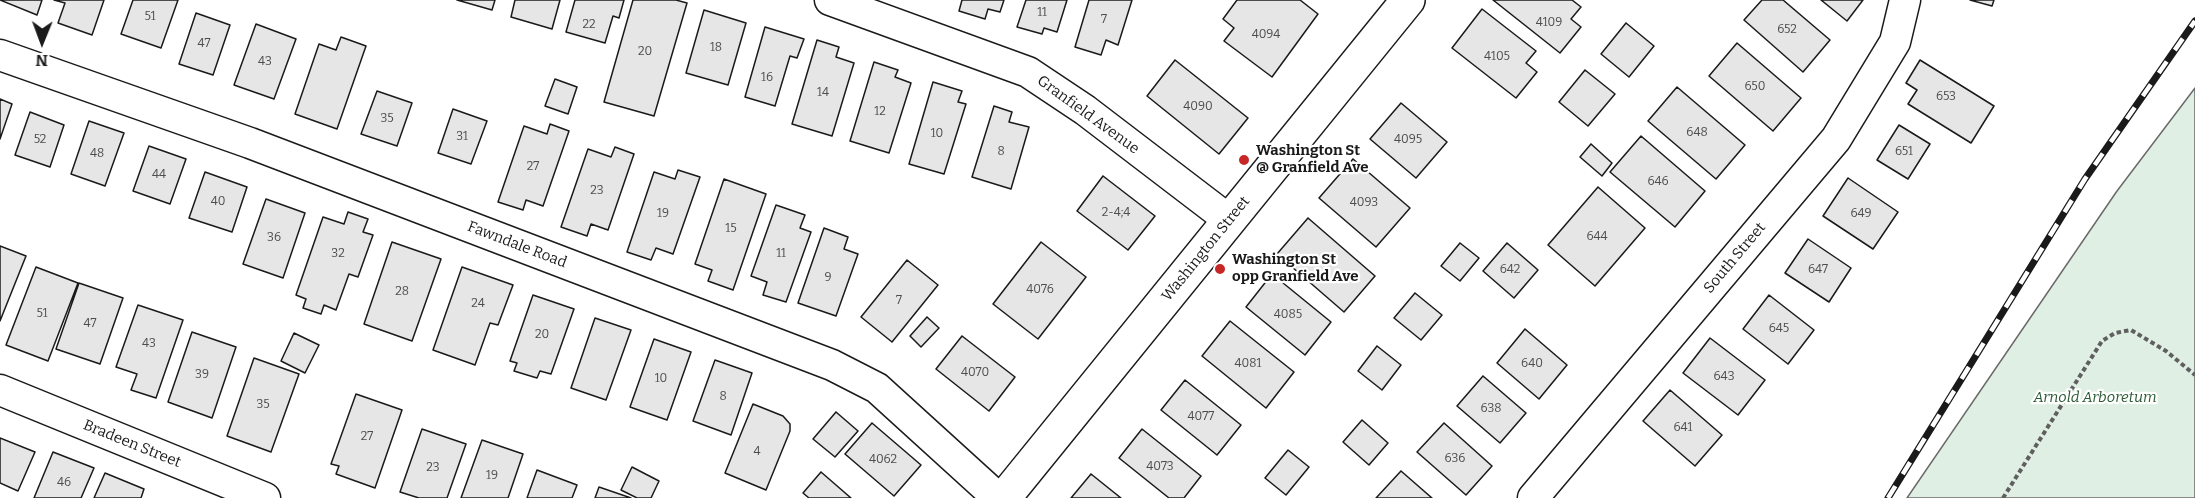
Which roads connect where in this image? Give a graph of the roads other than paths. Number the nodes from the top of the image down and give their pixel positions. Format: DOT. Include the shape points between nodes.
graph roads {
  1 [pos="830,0"];
  2 [pos="1408,0"];
  3 [pos="1905,0"];
  4 [pos="0,54"];
  5 [pos="1229,220"];
  6 [pos="0,390"];
  7 [pos="265,498"];
  8 [pos="998,498"];
  9 [pos="1004,498"];
  10 [pos="1533,498"];
  1 -- 5 [label="street, Granfield Avenue" via="1028,72"];
  2 -- 5 [label="main road, Washington Street"];
  3 -- 10 [label="street, South Street" via="1895,42 1836,139"];
  4 -- 8 [label="street, Fawndale Road" via="250,143 832,365 877,388"];
  5 -- 9 [label="main road, Washington Street"];
  6 -- 7 [label="street, Bradeen Street"];
}
